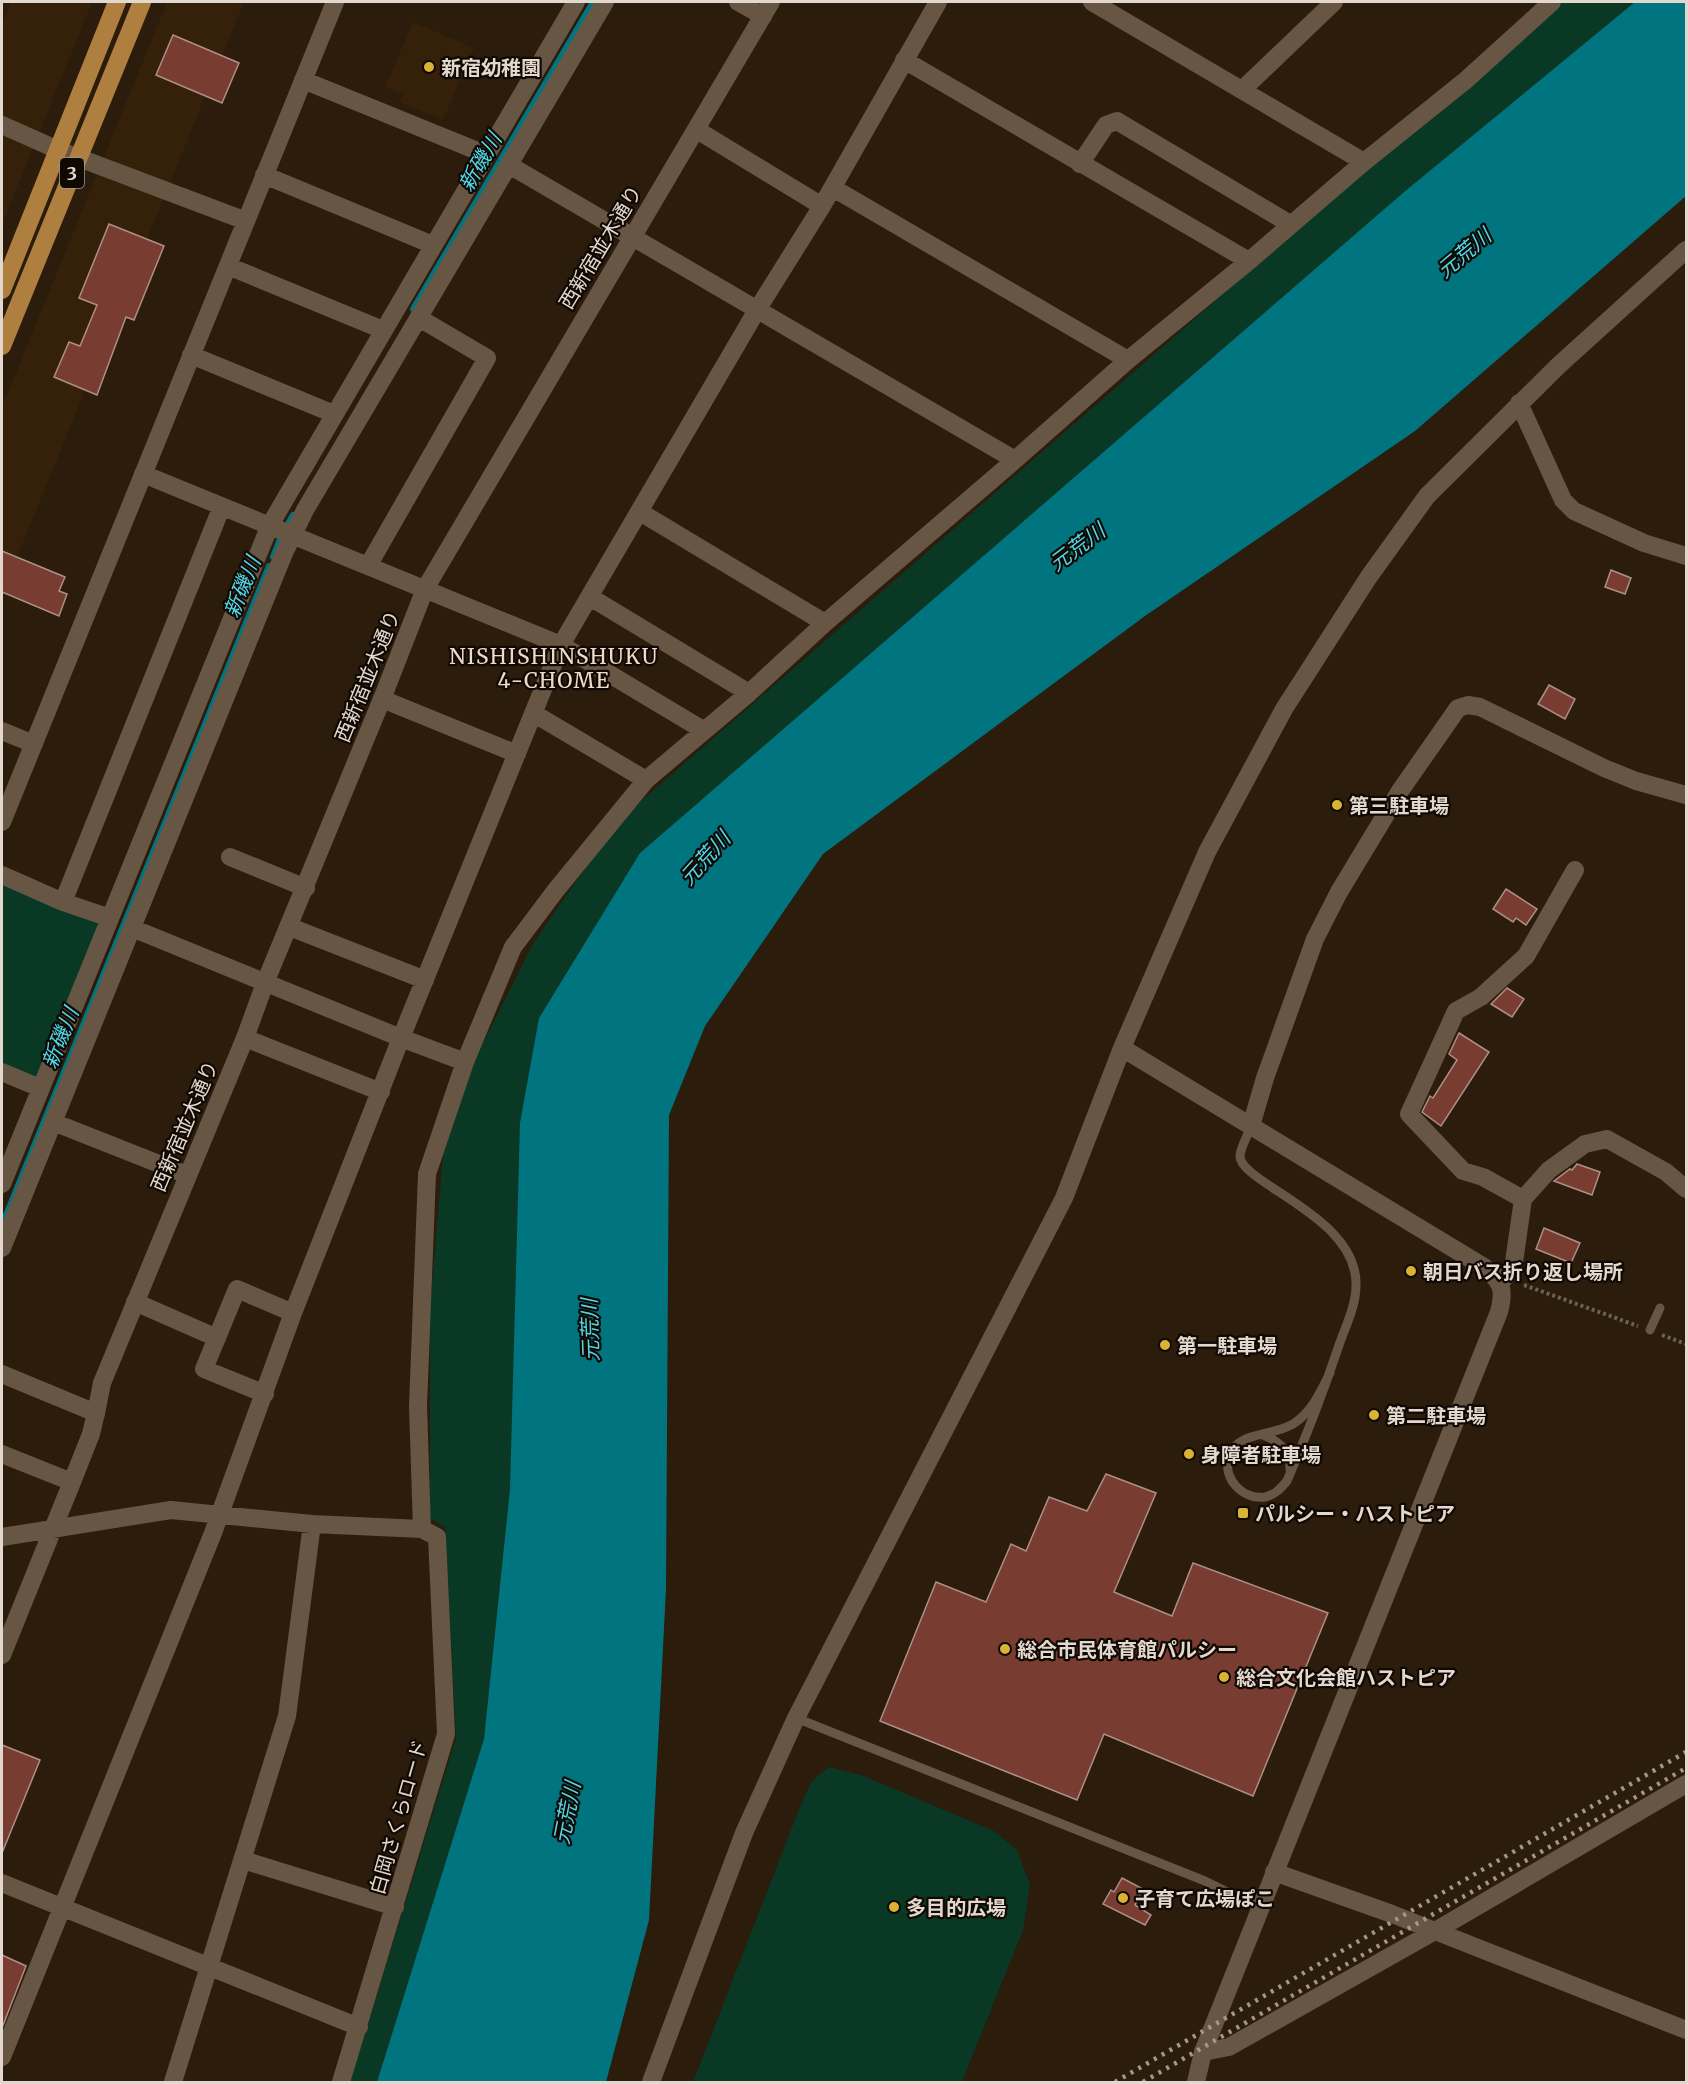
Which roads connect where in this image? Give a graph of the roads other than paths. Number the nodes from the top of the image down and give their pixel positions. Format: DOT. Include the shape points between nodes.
graph roads {
  1 [pos="117,2"];
  2 [pos="142,2"];
  3 [pos="335,2"];
  4 [pos="576,2"];
  5 [pos="605,2"];
  6 [pos="738,2"];
  7 [pos="938,2"];
  8 [pos="1092,2"];
  9 [pos="1334,2"];
  10 [pos="1552,2"];
  11 [pos="767,9"];
  12 [pos="904,60"];
  13 [pos="303,80"];
  14 [pos="1242,90"];
  15 [pos="2,125"];
  16 [pos="697,130"];
  17 [pos="58,150"];
  18 [pos="485,154"];
  19 [pos="78,157"];
  20 [pos="1364,162"];
  21 [pos="1080,164"];
  22 [pos="509,165"];
  23 [pos="264,175"];
  24 [pos="833,188"];
  25 [pos="822,206"];
  26 [pos="246,221"];
  27 [pos="1290,224"];
  28 [pos="632,236"];
  29 [pos="433,244"];
  30 [pos="1686,250"];
  31 [pos="1249,261"];
  32 [pos="228,266"];
  33 [pos="2,290"];
  34 [pos="757,310"];
  35 [pos="419,318"];
  36 [pos="383,330"];
  37 [pos="2,346"];
  38 [pos="191,356"];
  39 [pos="1128,360"];
  40 [pos="1520,403"];
  41 [pos="334,414"];
  42 [pos="1015,460"];
  43 [pos="143,474"];
  44 [pos="222,506"];
  45 [pos="640,512"];
  46 [pos="270,525"];
  47 [pos="293,535"];
  48 [pos="1686,556"];
  49 [pos="368,566"];
  50 [pos="425,589"];
  51 [pos="590,597"];
  52 [pos="825,623"];
  53 [pos="561,645"];
  54 [pos="749,693"];
  55 [pos="382,699"];
  56 [pos="533,713"];
  57 [pos="703,730"];
  58 [pos="2,731"];
  59 [pos="34,744"];
  60 [pos="517,754"];
  61 [pos="646,780"];
  62 [pos="1686,795"];
  63 [pos="2,822"];
  64 [pos="230,857"];
  65 [pos="1575,870"];
  66 [pos="2,875"];
  67 [pos="306,888"];
  68 [pos="63,902"];
  69 [pos="110,918"];
  70 [pos="290,927"];
  71 [pos="132,928"];
  72 [pos="425,980"];
  73 [pos="265,983"];
  74 [pos="245,1038"];
  75 [pos="401,1038"];
  76 [pos="1122,1048"];
  77 [pos="465,1062"];
  78 [pos="2,1072"];
  79 [pos="40,1088"];
  80 [pos="381,1092"];
  81 [pos="53,1122"];
  82 [pos="1251,1126"];
  83 [pos="187,1175"];
  84 [pos="2,1184"];
  85 [pos="1686,1189"];
  86 [pos="1523,1199"];
  87 [pos="2,1248"];
  88 [pos="1500,1283"];
  89 [pos="135,1302"];
  90 [pos="1660,1308"];
  91 [pos="292,1313"];
  92 [pos="1650,1330"];
  93 [pos="217,1338"];
  94 [pos="1330,1373"];
  95 [pos="2,1374"];
  96 [pos="265,1394"];
  97 [pos="96,1413"];
  98 [pos="1263,1435"];
  99 [pos="2,1454"];
  100 [pos="1287,1481"];
  101 [pos="72,1482"];
  102 [pos="220,1515"];
  103 [pos="312,1524"];
  104 [pos="53,1527"];
  105 [pos="422,1529"];
  106 [pos="2,1537"];
  107 [pos="2,1655"];
  108 [pos="796,1718"];
  109 [pos="1686,1784"];
  110 [pos="243,1860"];
  111 [pos="1274,1872"];
  112 [pos="2,1883"];
  113 [pos="395,1907"];
  114 [pos="62,1908"];
  115 [pos="1260,1908"];
  116 [pos="1435,1931"];
  117 [pos="210,1966"];
  118 [pos="359,2027"];
  119 [pos="1686,2030"];
  120 [pos="1203,2052"];
  121 [pos="2,2057"];
  122 [pos="173,2082"];
  123 [pos="341,2082"];
  124 [pos="651,2082"];
  125 [pos="1196,2082"];
  1 -- 17 [label="main road, 3"];
  2 -- 19 [label="main road, 3"];
  3 -- 13 [label="street"];
  4 -- 18 [label="street"];
  5 -- 22 [label="street"];
  6 -- 11 [label="street"];
  7 -- 12 [label="street"];
  8 -- 14 [label="street"];
  9 -- 14 [label="street"];
  10 -- 20 [label="street" via="1466,80"];
  11 -- 16 [label="street, 西新宿並木通り"];
  12 -- 21 [label="street"];
  12 -- 24 [label="street"];
  13 -- 18 [label="street"];
  13 -- 23 [label="street"];
  14 -- 20 [label="street"];
  15 -- 17 [label="street"];
  16 -- 25 [label="street"];
  16 -- 28 [label="street, 西新宿並木通り"];
  17 -- 19 [label="street"];
  17 -- 33 [label="main road, 3"];
  18 -- 29 [label="street"];
  19 -- 26 [label="street"];
  19 -- 37 [label="main road, 3"];
  20 -- 27 [label="street"];
  21 -- 27 [label="street" via="1106,125 1117,121"];
  21 -- 31 [label="street"];
  22 -- 28 [label="street"];
  22 -- 35 [label="street"];
  23 -- 26 [label="street"];
  23 -- 29 [label="street"];
  24 -- 25 [label="street"];
  24 -- 39 [label="street"];
  25 -- 34 [label="street"];
  26 -- 32 [label="street"];
  27 -- 31 [label="street"];
  28 -- 34 [label="street"];
  28 -- 50 [label="street, 西新宿並木通り"];
  29 -- 36 [label="street"];
  30 -- 40 [label="street"];
  31 -- 39 [label="street"];
  32 -- 36 [label="street"];
  32 -- 38 [label="street"];
  34 -- 42 [label="street"];
  34 -- 45 [label="street"];
  35 -- 47 [label="street"];
  35 -- 49 [label="street" via="487,358"];
  36 -- 41 [label="street"];
  38 -- 41 [label="street"];
  38 -- 43 [label="street"];
  39 -- 42 [label="street"];
  40 -- 48 [label="street" via="1563,500 1574,512 1644,543"];
  40 -- 76 [label="street" via="1426,496 1284,709 1207,852"];
  41 -- 46 [label="street"];
  42 -- 52 [label="street"];
  43 -- 44 [label="street"];
  43 -- 59 [label="street"];
  44 -- 46 [label="street"];
  44 -- 68 [label="street"];
  45 -- 51 [label="street"];
  45 -- 52 [label="street"];
  46 -- 47 [label="street"];
  46 -- 69 [label="street"];
  47 -- 49 [label="street"];
  47 -- 71 [label="street"];
  49 -- 50 [label="street"];
  50 -- 53 [label="street"];
  50 -- 55 [label="street, 西新宿並木通り"];
  51 -- 53 [label="street"];
  51 -- 54 [label="street"];
  52 -- 54 [label="street"];
  53 -- 56 [label="street"];
  53 -- 57 [label="street"];
  54 -- 57 [label="street"];
  55 -- 60 [label="street"];
  55 -- 67 [label="street, 西新宿並木通り"];
  56 -- 60 [label="street"];
  56 -- 61 [label="street"];
  57 -- 61 [label="street"];
  58 -- 59 [label="street"];
  59 -- 63 [label="street"];
  60 -- 72 [label="street"];
  61 -- 77 [label="street" via="513,947"];
  62 -- 82 [label="street" via="1604,768 1480,707 1458,708 1400,791 1315,939"];
  64 -- 67 [label="street"];
  65 -- 86 [label="street" via="1526,956 1481,997 1456,1011 1409,1114 1463,1171 1483,1177"];
  66 -- 68 [label="street"];
  67 -- 70 [label="street, 西新宿並木通り"];
  68 -- 69 [label="street"];
  69 -- 79 [label="street"];
  70 -- 72 [label="street"];
  70 -- 73 [label="street, 西新宿並木通り"];
  71 -- 73 [label="street"];
  71 -- 81 [label="street"];
  72 -- 75 [label="street"];
  73 -- 74 [label="street, 西新宿並木通り"];
  73 -- 75 [label="street"];
  74 -- 80 [label="street"];
  74 -- 83 [label="street, 西新宿並木通り"];
  75 -- 77 [label="street"];
  75 -- 80 [label="street"];
  76 -- 82 [label="street"];
  76 -- 108 [label="street" via="1064,1198"];
  77 -- 105 [label="street" via="427,1174 418,1395"];
  78 -- 79 [label="street"];
  79 -- 84 [label="street"];
  80 -- 91 [label="street"];
  81 -- 83 [label="street"];
  81 -- 87 [label="street"];
  82 -- 88 [label="street" via="1484,1267"];
  82 -- 94 [label="lane" via="1240,1156 1243,1166 1305,1208 1340,1240 1352,1260 1354,1303"];
  83 -- 89 [label="street, 西新宿並木通り"];
  85 -- 86 [label="street" via="1666,1172 1607,1139 1585,1144 1549,1170"];
  86 -- 88 [label="street" via="1513,1269"];
  88 -- 111 [label="street" via="1504,1296 1499,1312"];
  89 -- 93 [label="street"];
  89 -- 97 [label="street, 西新宿並木通り" via="102,1383"];
  90 -- 92 [label="lane"];
  91 -- 93 [label="street" via="237,1289"];
  91 -- 96 [label="street"];
  93 -- 96 [label="street" via="204,1369"];
  94 -- 98 [label="lane" via="1303,1416"];
  94 -- 100 [label="lane"];
  95 -- 97 [label="street"];
  96 -- 102 [label="street"];
  97 -- 101 [label="street, 西新宿並木通り"];
  98 -- 100 [label="lane" via="1277,1441 1287,1452 1291,1466"];
  98 -- 100 [label="lane" via="1248,1437 1237,1444 1228,1468 1232,1481 1251,1496 1266,1497"];
  99 -- 101 [label="street"];
  101 -- 104 [label="street, 西新宿並木通り"];
  102 -- 103 [label="street"];
  102 -- 104 [label="street" via="171,1510"];
  102 -- 114 [label="street"];
  103 -- 105 [label="street"];
  103 -- 110 [label="street" via="287,1716"];
  104 -- 106 [label="street"];
  104 -- 107 [label="street, 西新宿並木通り"];
  105 -- 113 [label="street, 白岡さくらロード" via="437,1537 446,1734"];
  108 -- 115 [label="lane" via="1205,1881"];
  108 -- 124 [label="street" via="744,1833"];
  109 -- 116 [label="street"];
  110 -- 113 [label="street"];
  110 -- 117 [label="street"];
  111 -- 115 [label="street"];
  111 -- 116 [label="street"];
  112 -- 114 [label="street"];
  113 -- 118 [label="street, 白岡さくらロード"];
  114 -- 117 [label="street"];
  114 -- 121 [label="street"];
  115 -- 120 [label="street"];
  116 -- 119 [label="street"];
  116 -- 120 [label="street" via="1229,2047"];
  117 -- 118 [label="street"];
  117 -- 122 [label="street"];
  118 -- 123 [label="street, 白岡さくらロード"];
  120 -- 125 [label="street"];
}
